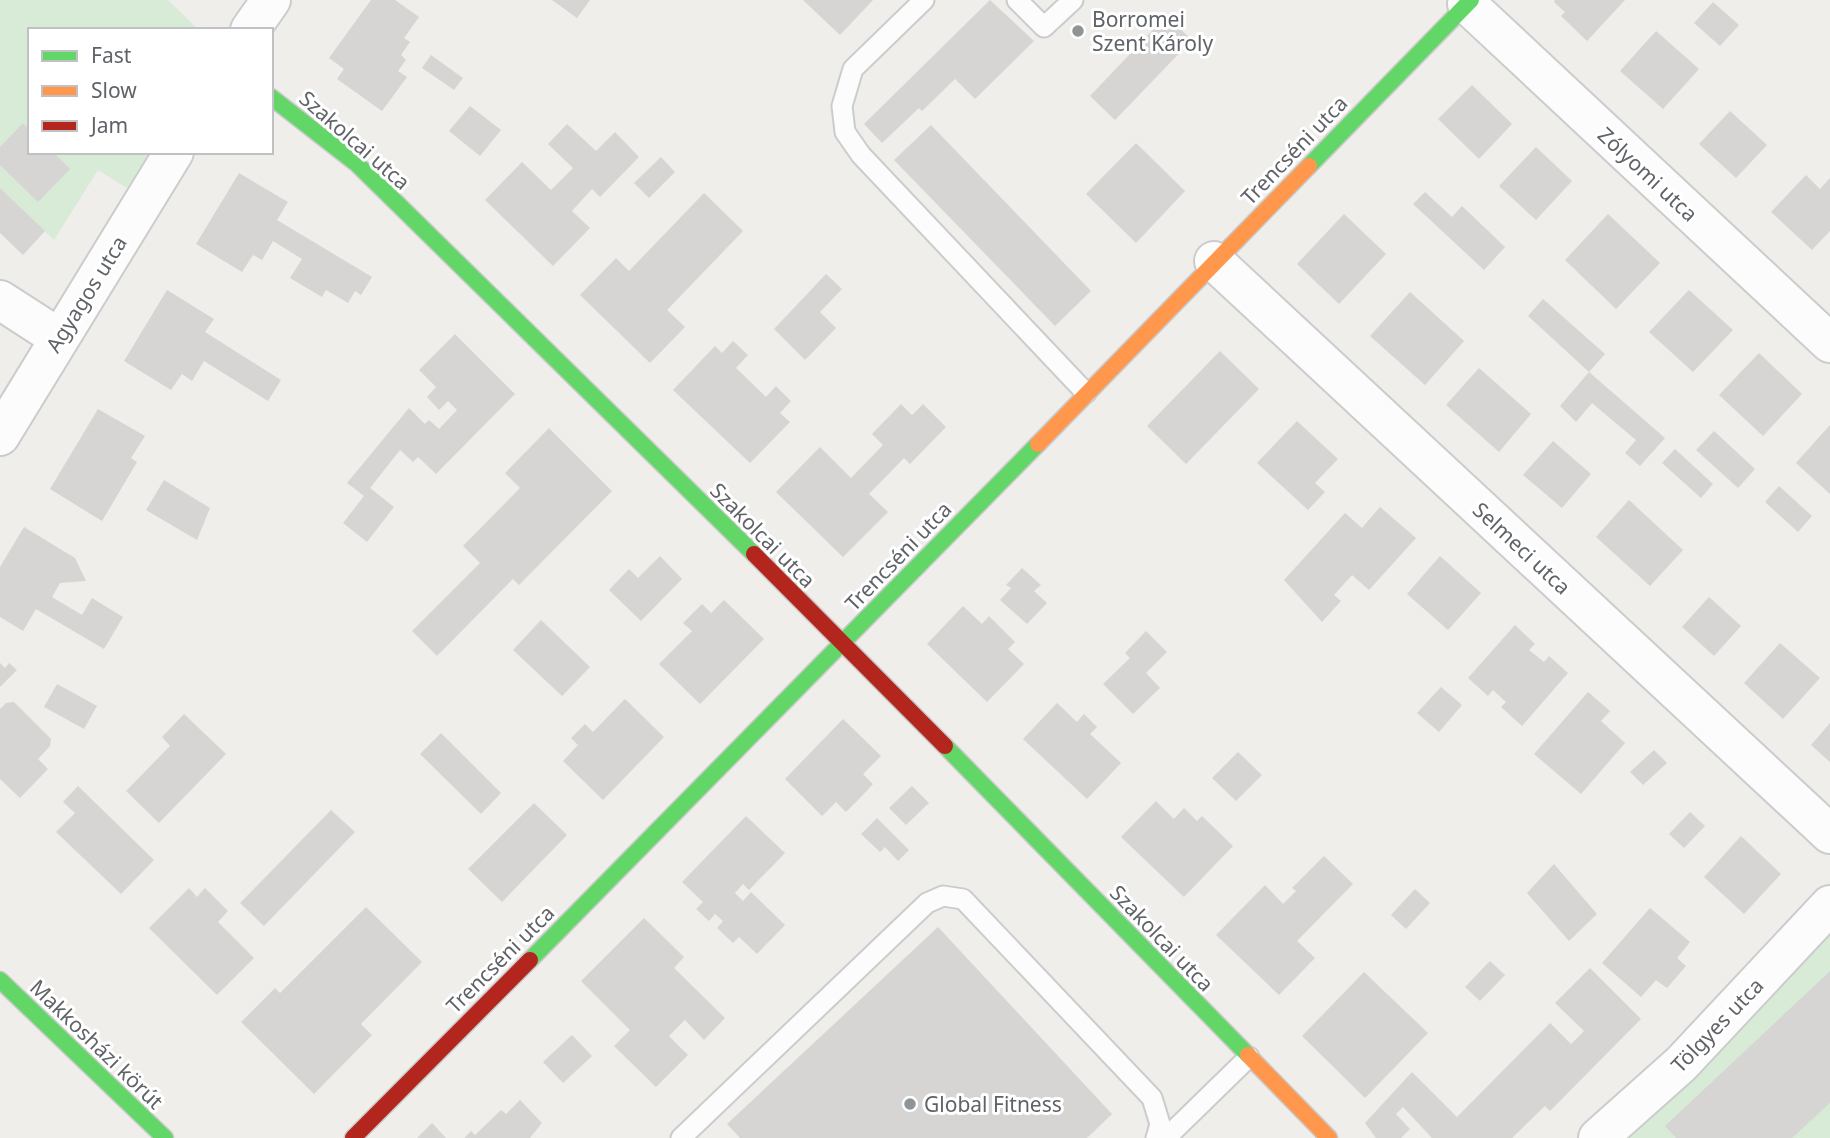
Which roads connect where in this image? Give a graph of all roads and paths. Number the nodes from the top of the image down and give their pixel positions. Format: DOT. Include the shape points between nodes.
graph roads {
  1 [pos="271,0"];
  2 [pos="924,0"];
  3 [pos="1017,0"];
  4 [pos="1073,0"];
  5 [pos="1469,2"];
  6 [pos="251,28"];
  7 [pos="273,99"];
  8 [pos="173,154"];
  9 [pos="1214,261"];
  10 [pos="0,300"];
  11 [pos="59,338"];
  12 [pos="1830,343"];
  13 [pos="1086,393"];
  14 [pos="0,436"];
  15 [pos="844,642"];
  16 [pos="1830,834"];
  17 [pos="1830,905"];
  18 [pos="0,979"];
  19 [pos="1250,1057"];
  20 [pos="691,1134"];
  21 [pos="165,1138"];
  22 [pos="353,1138"];
  23 [pos="1156,1138"];
  24 [pos="1166,1138"];
  25 [pos="1329,1138"];
  26 [pos="1598,1138"];
  1 -- 6 [label="street"];
  2 -- 13 [label="lane" via="853,69 842,106 845,132 861,155"];
  3 -- 4 [label="lane" via="1044,27"];
  5 -- 9 [label="street, Trencséni utca"];
  5 -- 12 [label="street, Zólyomi utca"];
  7 -- 15 [label="street, Szakolcai utca" via="357,164"];
  8 -- 11 [label="street, Agyagos utca"];
  9 -- 13 [label="street, Trencséni utca"];
  9 -- 16 [label="street, Selmeci utca"];
  10 -- 11 [label="street"];
  11 -- 14 [label="street, Agyagos utca"];
  13 -- 15 [label="street, Trencséni utca"];
  15 -- 19 [label="street, Szakolcai utca"];
  15 -- 22 [label="street, Trencséni utca"];
  17 -- 26 [label="street, Tölgyes utca" via="1681,1064"];
  18 -- 21 [label="street, Makkosházi körút"];
  19 -- 24 [label="lane"];
  19 -- 25 [label="street, Szakolcai utca"];
  20 -- 23 [label="lane" via="928,903 943,895 963,899 1152,1098 1160,1124"];
}
